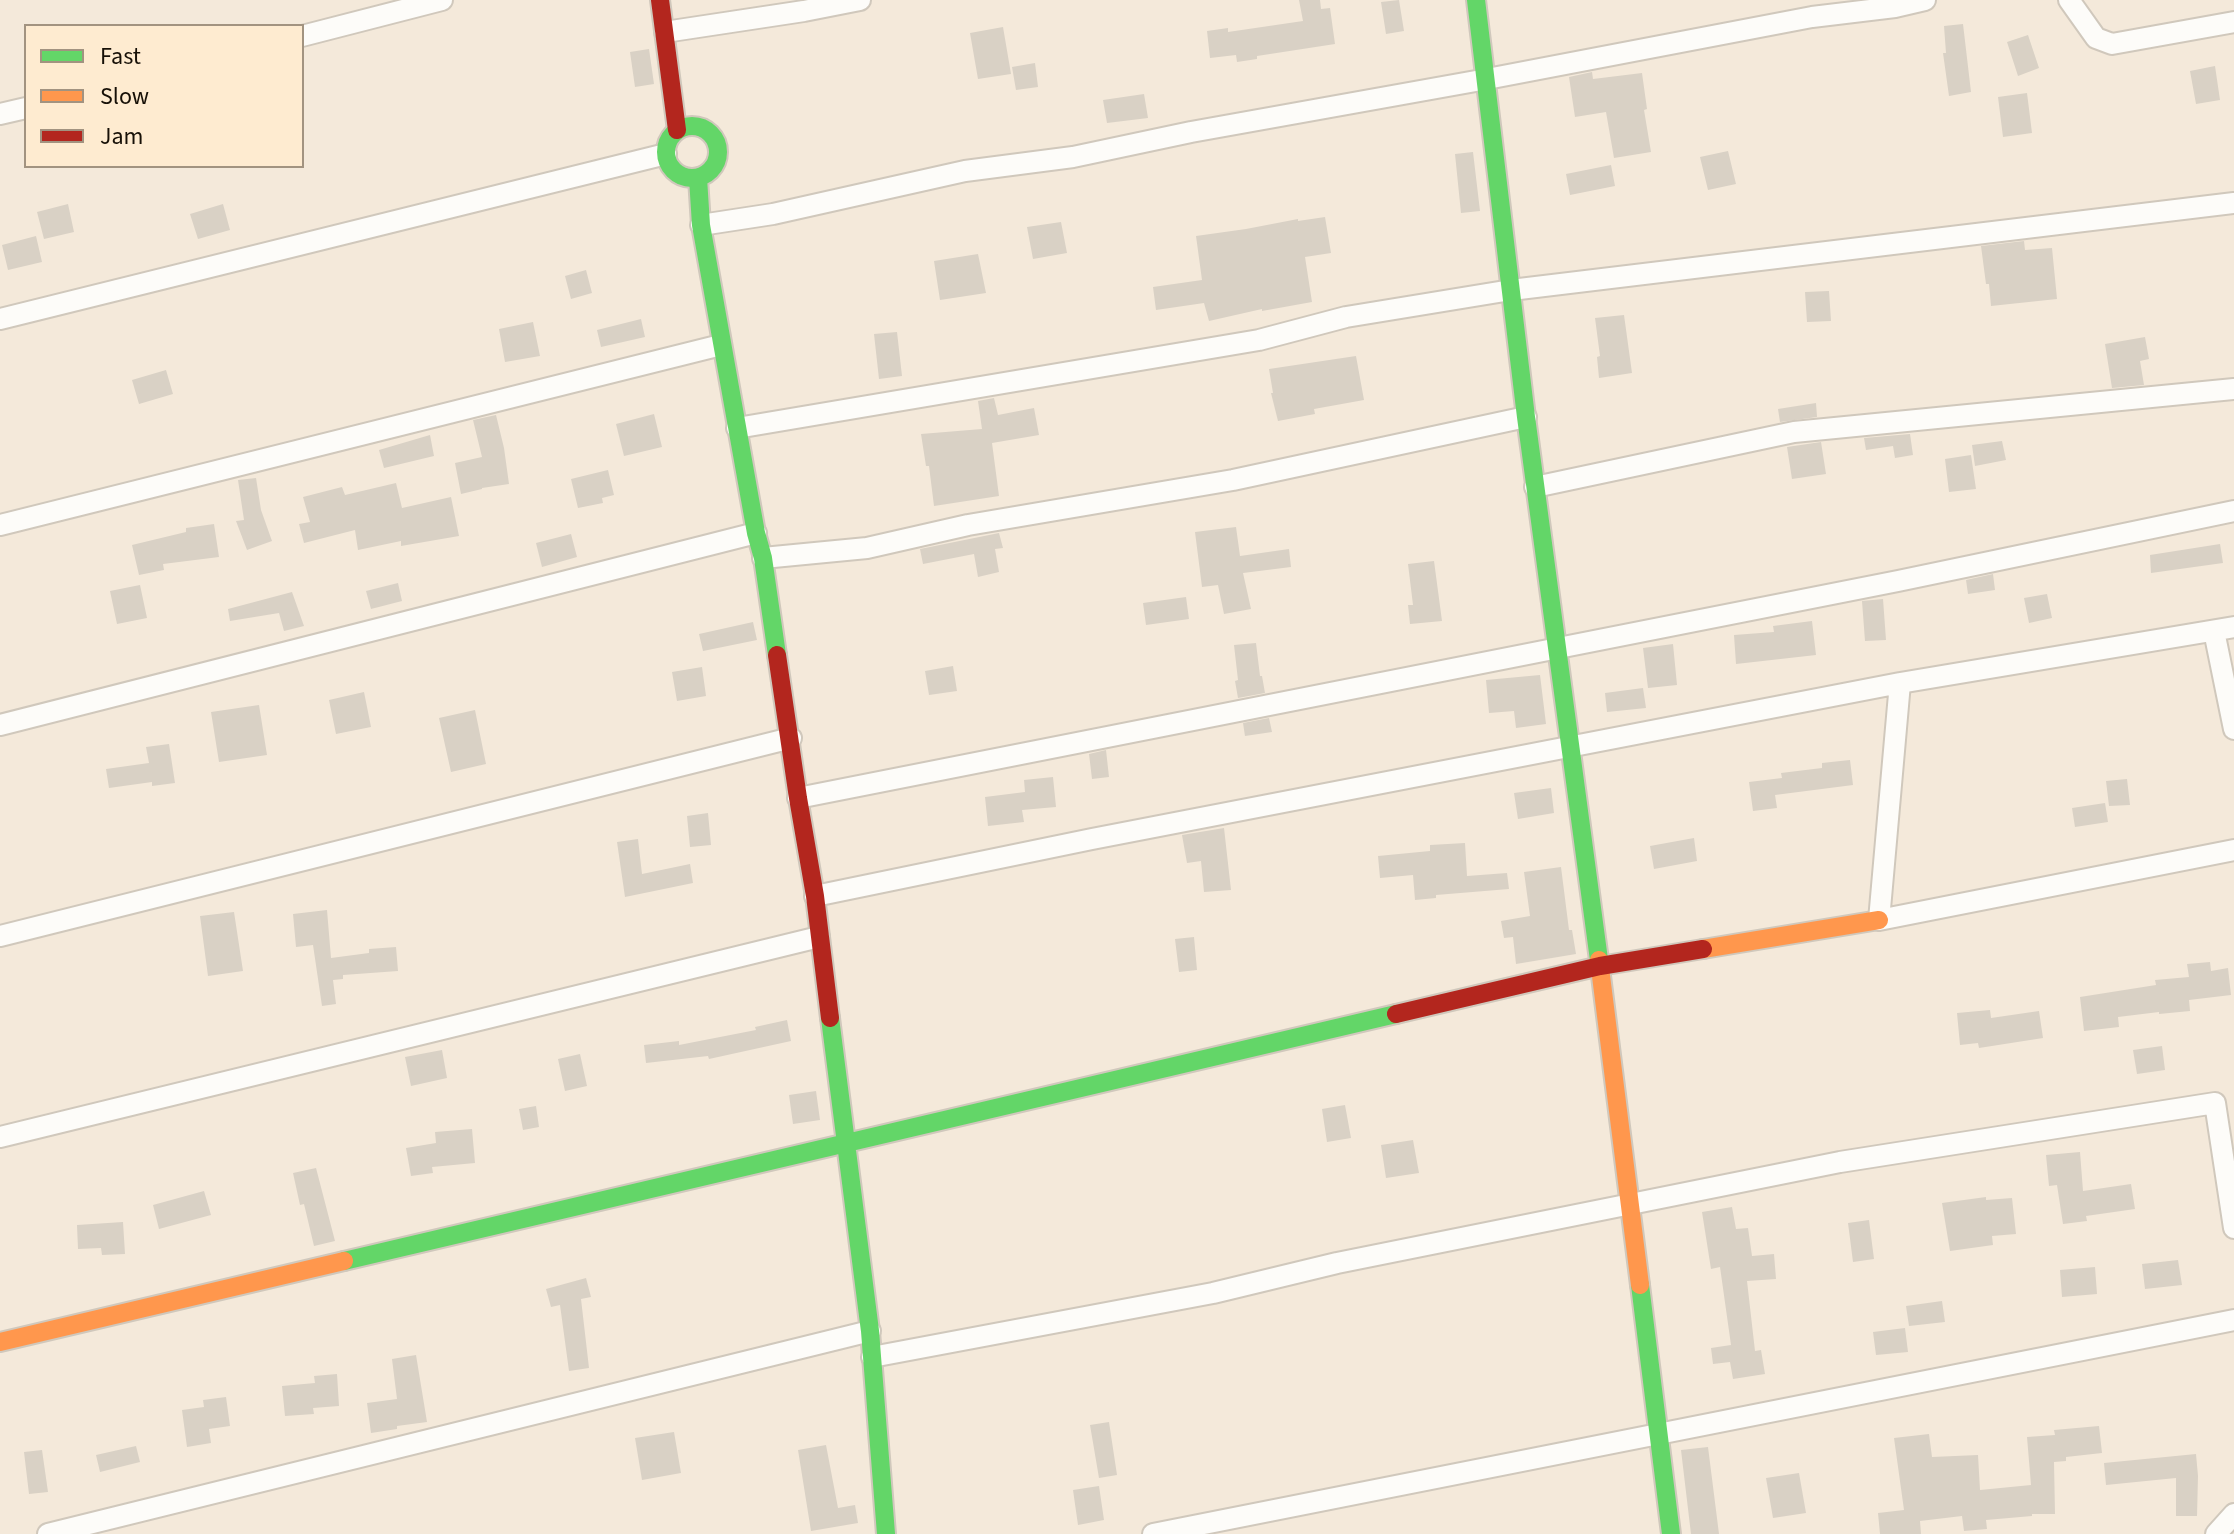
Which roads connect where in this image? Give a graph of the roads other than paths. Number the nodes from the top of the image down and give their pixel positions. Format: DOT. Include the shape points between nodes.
graph roads {
  1 [pos="442,0"];
  2 [pos="660,0"];
  3 [pos="860,0"];
  4 [pos="1476,0"];
  5 [pos="1925,0"];
  6 [pos="2069,0"];
  7 [pos="2234,22"];
  8 [pos="665,32"];
  9 [pos="304,35"];
  10 [pos="1487,79"];
  11 [pos="24,108"];
  12 [pos="0,114"];
  13 [pos="677,130"];
  14 [pos="666,154"];
  15 [pos="698,178"];
  16 [pos="2234,203"];
  17 [pos="701,225"];
  18 [pos="1511,290"];
  19 [pos="0,319"];
  20 [pos="721,345"];
  21 [pos="2234,389"];
  22 [pos="1526,417"];
  23 [pos="737,428"];
  24 [pos="1535,487"];
  25 [pos="2234,511"];
  26 [pos="0,525"];
  27 [pos="756,533"];
  28 [pos="763,558"];
  29 [pos="2224,629"];
  30 [pos="1556,646"];
  31 [pos="1900,683"];
  32 [pos="0,725"];
  33 [pos="2234,729"];
  34 [pos="791,738"];
  35 [pos="1571,745"];
  36 [pos="798,798"];
  37 [pos="2234,850"];
  38 [pos="815,896"];
  39 [pos="1879,920"];
  40 [pos="0,936"];
  41 [pos="819,937"];
  42 [pos="1600,966"];
  43 [pos="2225,1101"];
  44 [pos="0,1137"];
  45 [pos="845,1142"];
  46 [pos="1629,1203"];
  47 [pos="2234,1228"];
  48 [pos="2234,1320"];
  49 [pos="870,1331"];
  50 [pos="0,1342"];
  51 [pos="872,1357"];
  52 [pos="1659,1434"];
  53 [pos="2234,1514"];
  54 [pos="48,1534"];
  55 [pos="886,1534"];
  56 [pos="1153,1534"];
  57 [pos="1671,1534"];
  58 [pos="2216,1534"];
  1 -- 9 [label="street"];
  2 -- 8 [label="street"];
  3 -- 8 [label="street"];
  4 -- 10 [label="street"];
  5 -- 10 [label="street"];
  6 -- 7 [label="street" via="2096,38 2112,44"];
  8 -- 13 [label="street"];
  10 -- 17 [label="street" via="1073,157 965,171"];
  10 -- 18 [label="street"];
  11 -- 12 [label="street"];
  13 -- 14 [label="street"];
  13 -- 15 [label="street" via="695,126 716,142 713,168"];
  14 -- 15 [label="street" via="680,176"];
  14 -- 19 [label="street"];
  15 -- 17 [label="street"];
  16 -- 18 [label="street"];
  17 -- 20 [label="street"];
  18 -- 22 [label="street"];
  18 -- 23 [label="street" via="1346,317 1259,340"];
  20 -- 23 [label="street"];
  20 -- 26 [label="street"];
  21 -- 24 [label="street" via="1794,432"];
  22 -- 24 [label="street"];
  22 -- 28 [label="street" via="1233,480 968,525 867,548"];
  23 -- 27 [label="street"];
  24 -- 30 [label="street"];
  25 -- 30 [label="street"];
  27 -- 28 [label="street"];
  27 -- 32 [label="street"];
  28 -- 34 [label="street"];
  29 -- 31 [label="street"];
  29 -- 33 [label="street"];
  30 -- 35 [label="street"];
  30 -- 36 [label="street"];
  31 -- 35 [label="street"];
  31 -- 39 [label="street"];
  34 -- 36 [label="street"];
  34 -- 40 [label="street"];
  35 -- 38 [label="street"];
  35 -- 42 [label="street"];
  36 -- 38 [label="street"];
  37 -- 39 [label="street"];
  38 -- 41 [label="street"];
  39 -- 42 [label="street"];
  41 -- 44 [label="street"];
  41 -- 45 [label="street"];
  42 -- 45 [label="street"];
  42 -- 46 [label="street"];
  43 -- 46 [label="street" via="1840,1162"];
  43 -- 47 [label="street"];
  45 -- 49 [label="street"];
  45 -- 50 [label="street"];
  46 -- 51 [label="street" via="1213,1293"];
  46 -- 52 [label="street"];
  48 -- 52 [label="street"];
  49 -- 51 [label="street"];
  49 -- 54 [label="street"];
  51 -- 55 [label="street"];
  52 -- 56 [label="street"];
  52 -- 57 [label="street"];
  53 -- 58 [label="street"];
}
